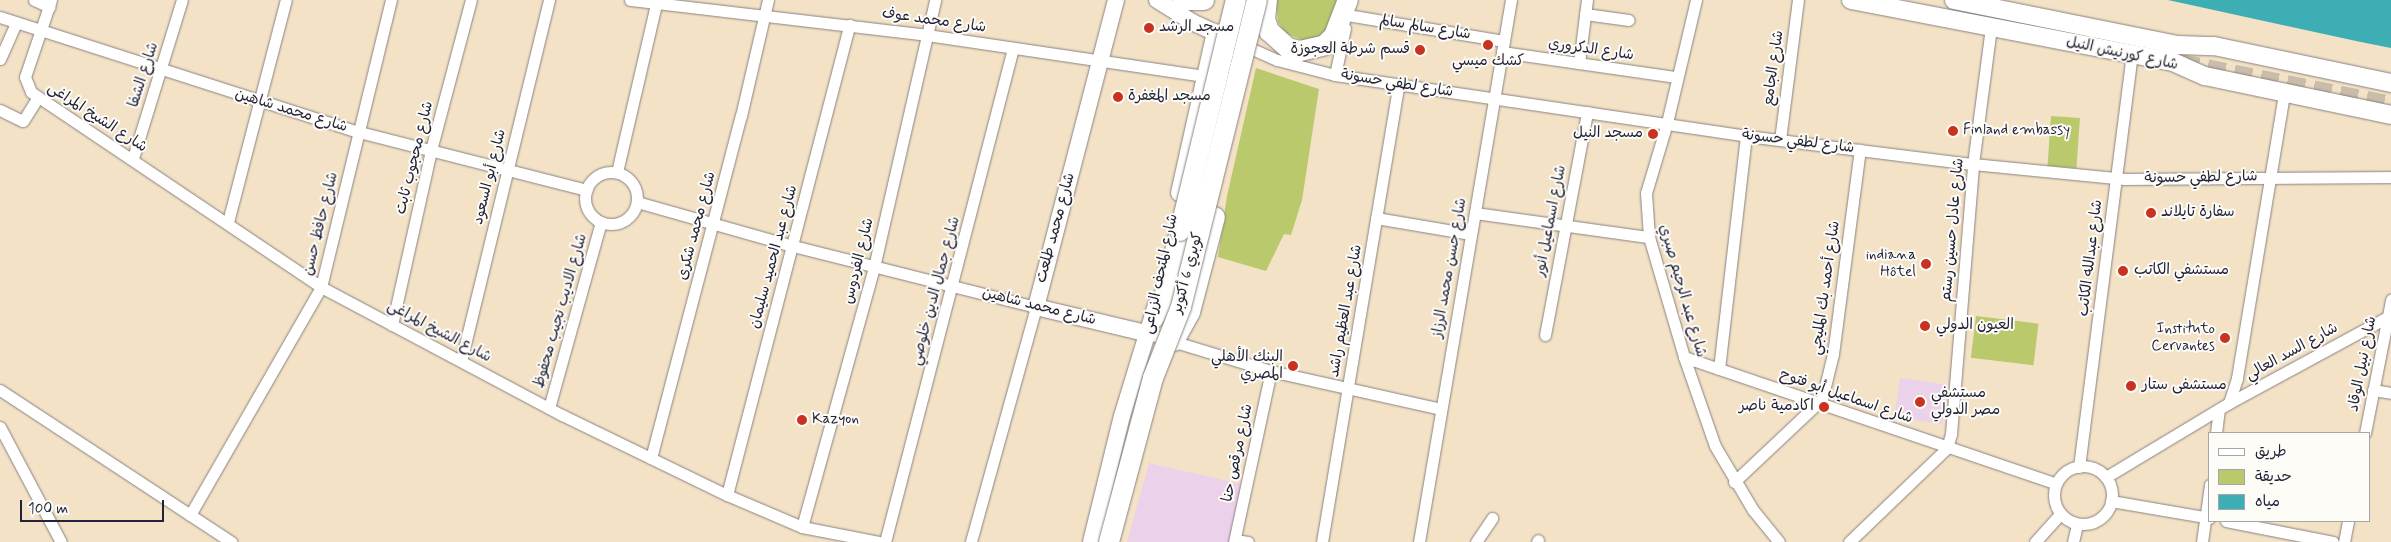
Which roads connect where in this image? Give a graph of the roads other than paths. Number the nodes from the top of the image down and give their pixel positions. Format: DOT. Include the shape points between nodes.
graph roads {
  1 [pos="34,0"];
  2 [pos="182,0"];
  3 [pos="286,0"];
  4 [pos="391,0"];
  5 [pos="472,0"];
  6 [pos="549,0"];
  7 [pos="630,0"];
  8 [pos="768,0"];
  9 [pos="935,0"];
  10 [pos="1116,0"];
  11 [pos="1157,0"];
  12 [pos="1183,0"];
  13 [pos="1204,0"];
  14 [pos="1236,0"];
  15 [pos="1245,0"];
  16 [pos="1257,0"];
  17 [pos="1265,0"];
  18 [pos="1511,0"];
  19 [pos="1587,0"];
  20 [pos="1696,0"];
  21 [pos="1798,0"];
  22 [pos="1851,0"];
  23 [pos="1954,0"];
  24 [pos="657,2"];
  25 [pos="51,4"];
  26 [pos="1346,10"];
  27 [pos="765,14"];
  28 [pos="1585,14"];
  29 [pos="0,17"];
  30 [pos="1629,20"];
  31 [pos="16,23"];
  32 [pos="849,25"];
  33 [pos="1991,28"];
  34 [pos="41,32"];
  35 [pos="1215,32"];
  36 [pos="927,35"];
  37 [pos="3,43"];
  38 [pos="1503,47"];
  39 [pos="1013,48"];
  40 [pos="1250,48"];
  41 [pos="2132,54"];
  42 [pos="0,59"];
  43 [pos="1099,61"];
  44 [pos="1579,63"];
  45 [pos="162,71"];
  46 [pos="1335,75"];
  47 [pos="1206,76"];
  48 [pos="1676,77"];
  49 [pos="2391,83"];
  50 [pos="1399,84"];
  51 [pos="2284,93"];
  52 [pos="38,97"];
  53 [pos="1494,98"];
  54 [pos="261,102"];
  55 [pos="0,110"];
  56 [pos="1587,112"];
  57 [pos="2391,116"];
  58 [pos="1666,123"];
  59 [pos="359,132"];
  60 [pos="1746,135"];
  61 [pos="1780,140"];
  62 [pos="431,150"];
  63 [pos="1860,150"];
  64 [pos="132,158"];
  65 [pos="1974,164"];
  66 [pos="506,171"];
  67 [pos="617,172"];
  68 [pos="2391,177"];
  69 [pos="2117,178"];
  70 [pos="2270,178"];
  71 [pos="587,190"];
  72 [pos="637,202"];
  73 [pos="1474,213"];
  74 [pos="1376,218"];
  75 [pos="228,222"];
  76 [pos="602,222"];
  77 [pos="714,224"];
  78 [pos="1566,227"];
  79 [pos="1471,234"];
  80 [pos="1649,237"];
  81 [pos="793,246"];
  82 [pos="874,267"];
  83 [pos="953,286"];
  84 [pos="321,287"];
  85 [pos="2391,300"];
  86 [pos="1036,307"];
  87 [pos="2389,316"];
  88 [pos="392,325"];
  89 [pos="1151,326"];
  90 [pos="1545,335"];
  91 [pos="1174,341"];
  92 [pos="1684,357"];
  93 [pos="461,361"];
  94 [pos="1719,369"];
  95 [pos="1271,371"];
  96 [pos="1348,387"];
  97 [pos="0,390"];
  98 [pos="2373,390"];
  99 [pos="2391,393"];
  100 [pos="1819,403"];
  101 [pos="2224,406"];
  102 [pos="549,408"];
  103 [pos="1441,409"];
  104 [pos="0,427"];
  105 [pos="2216,432"];
  106 [pos="2365,432"];
  107 [pos="1947,448"];
  108 [pos="651,458"];
  109 [pos="2079,467"];
  110 [pos="2106,478"];
  111 [pos="1734,482"];
  112 [pos="2056,484"];
  113 [pos="727,495"];
  114 [pos="2111,501"];
  115 [pos="2060,514"];
  116 [pos="190,515"];
  117 [pos="2208,517"];
  118 [pos="1492,518"];
  119 [pos="2231,522"];
  120 [pos="2348,522"];
  121 [pos="2077,524"];
  122 [pos="802,527"];
  123 [pos="1235,541"];
  124 [pos="1420,541"];
  125 [pos="61,542"];
  126 [pos="231,542"];
  127 [pos="878,542"];
  128 [pos="886,542"];
  129 [pos="971,542"];
  130 [pos="1091,542"];
  131 [pos="1098,542"];
  132 [pos="1109,542"];
  133 [pos="1116,542"];
  134 [pos="1248,542"];
  135 [pos="1322,542"];
  136 [pos="1476,542"];
  137 [pos="1779,542"];
  138 [pos="1849,542"];
  139 [pos="2035,542"];
  140 [pos="2073,542"];
  141 [pos="2202,542"];
  142 [pos="2333,542"];
  143 [pos="2344,542"];
  1 -- 25 [label="street"];
  2 -- 45 [label="street, شارع الشفا"];
  3 -- 54 [label="street"];
  4 -- 59 [label="street, شارع حافظ حسن"];
  5 -- 62 [label="street, شارع محجوب ثابت"];
  6 -- 66 [label="street, شارع أبو السعود"];
  7 -- 24 [label="street, شارع محمد عوف"];
  8 -- 27 [label="street, شارع محمد شكرى"];
  9 -- 36 [label="street, شارع الفردوس"];
  10 -- 43 [label="street, شارع محمد طلعت"];
  11 -- 35 [label="street"];
  12 -- 13 [label="highway"];
  14 -- 89 [label="highway, bridge" via="1164,298"];
  15 -- 131 [label="highway, كوبري 6 أكتوبر" via="1174,295 1144,375"];
  16 -- 132 [label="highway, كوبري 6 أكتوبر, bridge" via="1181,307 1153,378"];
  17 -- 26 [label="highway" via="1269,31 1288,48 1313,50 1325,45"];
  17 -- 91 [label="highway" via="1190,312"];
  18 -- 38 [label="street, شارع حسن محمد الرزاز"];
  19 -- 28 [label="street"];
  20 -- 48 [label="street, شارع عبد الرحيم صبري"];
  21 -- 61 [label="street, شارع الجامع"];
  22 -- 33 [label="main road, شارع كورنيش النيل"];
  23 -- 49 [label="main road, شارع كورنيش النيل" via="2178,46 2214,46"];
  24 -- 27 [label="street, شارع محمد عوف"];
  24 -- 67 [label="street"];
  25 -- 34 [label="street"];
  26 -- 38 [label="street, شارع سالم سالم"];
  26 -- 46 [label="street"];
  27 -- 32 [label="street, شارع محمد عوف"];
  27 -- 77 [label="street, شارع محمد شكرى"];
  28 -- 30 [label="street"];
  28 -- 44 [label="street"];
  29 -- 31 [label="street, شارع محمد شاهين"];
  31 -- 34 [label="street, شارع محمد شاهين"];
  31 -- 37 [label="street"];
  32 -- 36 [label="street, شارع محمد عوف"];
  32 -- 81 [label="street, شارع عبد الحميد سليمان"];
  33 -- 41 [label="main road, شارع كورنيش النيل"];
  33 -- 65 [label="street, شارع عادل حسين رستم"];
  34 -- 45 [label="street, شارع محمد شاهين"];
  34 -- 52 [label="street, شارع الشيخ المراغى" via="25,77 31,92"];
  35 -- 40 [label="street, شارع لطفي حسونة"];
  35 -- 47 [label="street, شارع المتحف الزراعى"];
  36 -- 39 [label="street, شارع محمد عوف"];
  36 -- 82 [label="street, شارع الفردوس"];
  37 -- 42 [label="street"];
  38 -- 44 [label="street, شارع الدكروري"];
  38 -- 53 [label="street, شارع حسن محمد الرزاز"];
  39 -- 43 [label="street, شارع محمد عوف"];
  39 -- 83 [label="street, شارع جمال الدين خلوصي"];
  40 -- 46 [label="street, شارع لطفي حسونة" via="1278,60"];
  40 -- 91 [label="street, شارع المتحف الزراعى"];
  41 -- 51 [label="main road, شارع كورنيش النيل" via="2173,62 2205,76"];
  41 -- 69 [label="street, شارع عبدالله الكاتب"];
  43 -- 47 [label="street, شارع محمد عوف"];
  43 -- 86 [label="street, شارع محمد طلعت"];
  44 -- 48 [label="street, شارع الدكروري"];
  45 -- 54 [label="street, شارع محمد شاهين"];
  45 -- 64 [label="street, شارع الشفا"];
  46 -- 50 [label="street, شارع لطفي حسونة"];
  47 -- 89 [label="street, شارع المتحف الزراعى"];
  48 -- 58 [label="street, شارع عبد الرحيم صبري"];
  50 -- 53 [label="street, شارع لطفي حسونة"];
  50 -- 74 [label="street, شارع عبد العظيم راشد"];
  51 -- 57 [label="main road, شارع كورنيش النيل"];
  51 -- 70 [label="street"];
  52 -- 55 [label="street" via="23,122"];
  52 -- 64 [label="street, شارع الشيخ المراغى"];
  53 -- 56 [label="street, شارع لطفي حسونة"];
  53 -- 73 [label="street, شارع حسن محمد الرزاز"];
  54 -- 59 [label="street, شارع محمد شاهين"];
  54 -- 75 [label="street"];
  56 -- 58 [label="street, شارع لطفي حسونة"];
  56 -- 78 [label="street, شارع اسماعيل أنور"];
  58 -- 60 [label="street, شارع لطفي حسونة"];
  58 -- 80 [label="street, شارع عبد الرحيم صبري" via="1646,193"];
  59 -- 62 [label="street, شارع محمد شاهين"];
  59 -- 84 [label="street, شارع حافظ حسن"];
  60 -- 61 [label="street, شارع لطفي حسونة"];
  60 -- 94 [label="street"];
  61 -- 63 [label="street, شارع لطفي حسونة"];
  62 -- 66 [label="street, شارع محمد شاهين"];
  62 -- 88 [label="street, شارع محجوب ثابت"];
  63 -- 65 [label="street, شارع لطفي حسونة"];
  63 -- 100 [label="street, شارع أحمد بك المليجي" via="1831,363"];
  64 -- 75 [label="street, شارع الشيخ المراغى"];
  65 -- 69 [label="street, شارع لطفي حسونة"];
  65 -- 107 [label="street, شارع عادل حسين رستم" via="1951,434"];
  66 -- 71 [label="street, شارع محمد شاهين"];
  66 -- 93 [label="street, شارع أبو السعود"];
  67 -- 71 [label="street" via="595,177"];
  67 -- 72 [label="street" via="635,186"];
  68 -- 70 [label="street, شارع لطفي حسونة"];
  69 -- 70 [label="street, شارع لطفي حسونة"];
  69 -- 109 [label="street, شارع عبدالله الكاتب"];
  70 -- 101 [label="street" via="2237,378"];
  71 -- 76 [label="street" via="590,212"];
  72 -- 76 [label="street" via="628,218 611,224"];
  72 -- 77 [label="street, شارع محمد شاهين"];
  73 -- 78 [label="street"];
  73 -- 79 [label="street, شارع حسن محمد الرزاز"];
  74 -- 79 [label="street"];
  74 -- 96 [label="street, شارع عبد العظيم راشد"];
  75 -- 84 [label="street, شارع الشيخ المراغى"];
  76 -- 102 [label="street, شارع الاديب نجيب محفوظ"];
  77 -- 81 [label="street, شارع محمد شاهين"];
  77 -- 108 [label="street, شارع محمد شكرى"];
  78 -- 80 [label="street"];
  78 -- 90 [label="street, شارع اسماعيل أنور"];
  79 -- 103 [label="street, شارع حسن محمد الرزاز"];
  80 -- 92 [label="street, شارع عبد الرحيم صبري"];
  81 -- 82 [label="street, شارع محمد شاهين"];
  81 -- 113 [label="street, شارع عبد الحميد سليمان"];
  82 -- 83 [label="street, شارع محمد شاهين"];
  82 -- 122 [label="street, شارع الفردوس"];
  83 -- 86 [label="street, شارع محمد شاهين"];
  83 -- 128 [label="street, شارع جمال الدين خلوصي"];
  84 -- 88 [label="street, شارع الشيخ المراغى"];
  84 -- 116 [label="street, شارع حافظ حسن"];
  85 -- 87 [label="street, شارع نبيل الوقاد"];
  86 -- 89 [label="street, شارع محمد شاهين"];
  86 -- 129 [label="street, شارع محمد طلعت"];
  87 -- 98 [label="street, شارع نبيل الوقاد"];
  87 -- 101 [label="street, شارع السد العالي"];
  88 -- 93 [label="street, شارع الشيخ المراغى"];
  89 -- 91 [label="street, شارع محمد شاهين"];
  89 -- 130 [label="street, شارع المتحف الزراعى" via="1122,416"];
  91 -- 95 [label="street, شارع محمد شاهين"];
  91 -- 133 [label="street, شارع المتحف الزراعى" via="1158,386"];
  92 -- 94 [label="street, شارع اسماعيل أبو فتوح"];
  92 -- 111 [label="street, شارع عبد الرحيم صبري" via="1715,446"];
  93 -- 102 [label="street, شارع الشيخ المراغى"];
  94 -- 100 [label="street, شارع اسماعيل أبو فتوح"];
  95 -- 96 [label="street, شارع محمد شاهين"];
  95 -- 123 [label="street, شارع مرقص حنا"];
  96 -- 103 [label="street, شارع محمد شاهين"];
  96 -- 135 [label="street, شارع عبد العظيم راشد"];
  97 -- 116 [label="street"];
  98 -- 99 [label="street"];
  98 -- 106 [label="street, شارع نبيل الوقاد"];
  100 -- 107 [label="street, شارع اسماعيل أبو فتوح"];
  100 -- 111 [label="street"];
  101 -- 105 [label="street"];
  101 -- 110 [label="street, شارع السد العالي"];
  102 -- 108 [label="street, شارع الشيخ المراغى"];
  103 -- 124 [label="street, شارع حسن محمد الرزاز"];
  104 -- 125 [label="street"];
  107 -- 112 [label="street, شارع اسماعيل أبو فتوح"];
  107 -- 138 [label="street"];
  108 -- 113 [label="street, شارع الشيخ المراغى"];
  109 -- 110 [label="street" via="2094,468"];
  109 -- 112 [label="street" via="2068,470"];
  110 -- 114 [label="street" via="2111,489"];
  111 -- 137 [label="street, شارع عبد الرحيم صبري"];
  112 -- 115 [label="street" via="2054,499"];
  113 -- 122 [label="street, شارع الشيخ المراغى"];
  114 -- 117 [label="street"];
  114 -- 121 [label="street" via="2102,517 2095,522"];
  115 -- 121 [label="street"];
  115 -- 139 [label="street"];
  116 -- 126 [label="street"];
  117 -- 141 [label="street"];
  118 -- 136 [label="street"];
  119 -- 142 [label="street"];
  120 -- 143 [label="street"];
  121 -- 140 [label="street"];
  122 -- 127 [label="street, شارع الشيخ المراغى"];
  123 -- 134 [label="street"];
}
